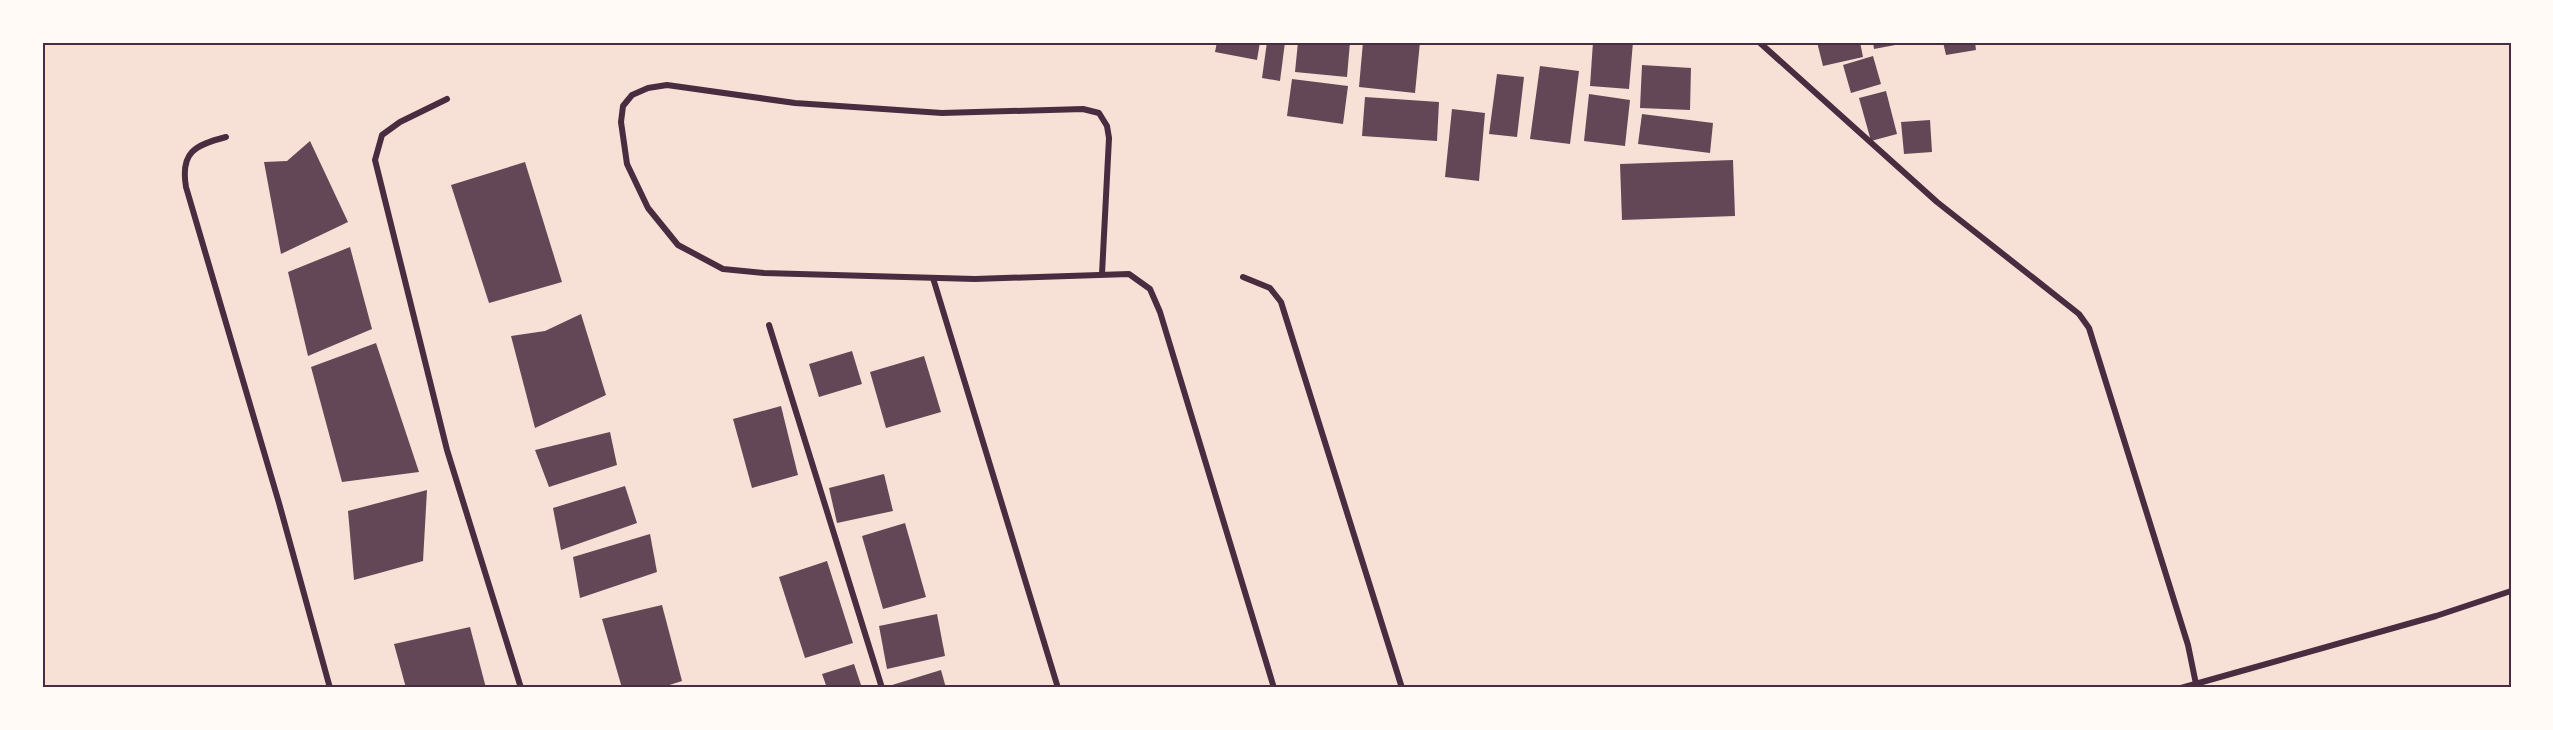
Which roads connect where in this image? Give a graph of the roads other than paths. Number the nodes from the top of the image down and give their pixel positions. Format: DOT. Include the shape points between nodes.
graph roads {
  1 [pos="1759,42"];
  2 [pos="447,99"];
  3 [pos="226,137"];
  4 [pos="1102,274"];
  5 [pos="1243,277"];
  6 [pos="933,278"];
  7 [pos="769,325"];
  8 [pos="2511,591"];
  9 [pos="2196,684"];
  10 [pos="330,688"];
  11 [pos="521,688"];
  12 [pos="882,688"];
  13 [pos="1058,688"];
  14 [pos="1274,688"];
  15 [pos="1402,688"];
  16 [pos="2181,688"];
  1 -- 9 [label="street" via="1937,202 2079,314 2089,328 2188,645"];
  2 -- 11 [label="street" via="381,135 375,160 447,450"];
  3 -- 10 [label="street" via="192,151 185,162 186,188"];
  4 -- 6 [label="street"];
  4 -- 6 [label="street" via="1109,138 1099,113 1083,109 942,113 806,104 667,85 632,95 623,106 621,122 627,164 648,208 678,245 687,250 723,269"];
  4 -- 14 [label="street" via="1129,274 1150,289 1160,312"];
  5 -- 15 [label="street" via="1270,288 1281,302"];
  6 -- 13 [label="street"];
  7 -- 12 [label="street"];
  8 -- 9 [label="street"];
  9 -- 16 [label="street"];
}
